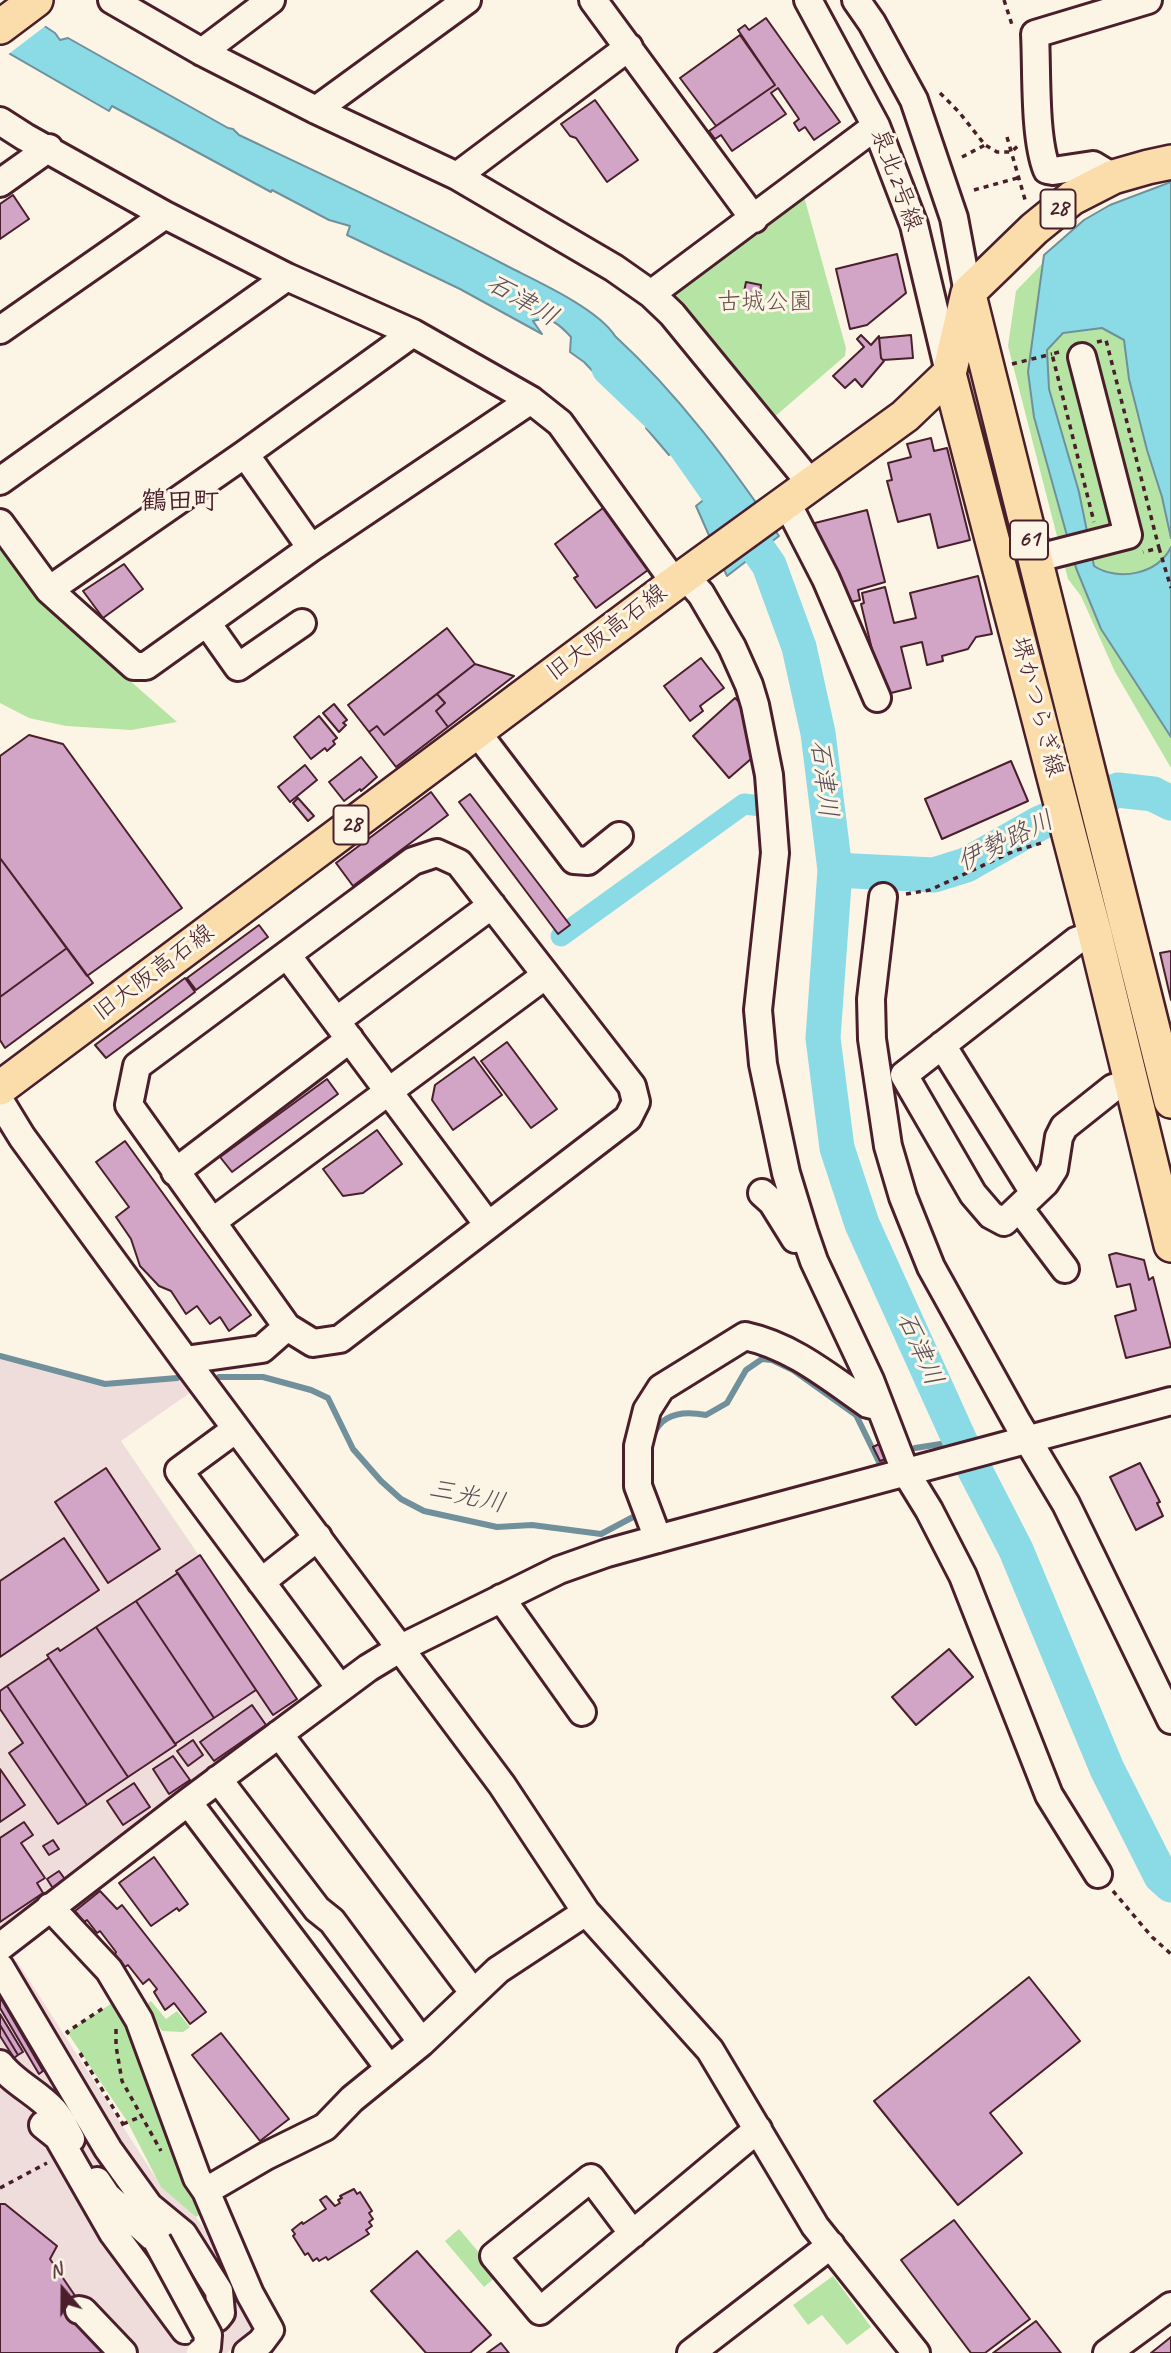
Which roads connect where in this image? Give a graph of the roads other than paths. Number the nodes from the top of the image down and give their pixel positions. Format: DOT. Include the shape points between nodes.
graph roads {
  1 [pos="36,0"];
  2 [pos="112,0"];
  3 [pos="271,0"];
  4 [pos="467,0"];
  5 [pos="593,0"];
  6 [pos="808,0"];
  7 [pos="856,0"];
  8 [pos="1148,0"];
  9 [pos="0,27"];
  10 [pos="629,47"];
  11 [pos="202,52"];
  12 [pos="316,110"];
  13 [pos="0,121"];
  14 [pos="876,126"];
  15 [pos="49,148"];
  16 [pos="1171,163"];
  17 [pos="457,176"];
  18 [pos="1114,177"];
  19 [pos="0,183"];
  20 [pos="165,215"];
  21 [pos="754,219"];
  22 [pos="287,277"];
  23 [pos="968,293"];
  24 [pos="651,294"];
  25 [pos="0,330"];
  26 [pos="413,333"];
  27 [pos="1082,357"];
  28 [pos="949,374"];
  29 [pos="531,400"];
  30 [pos="245,454"];
  31 [pos="0,481"];
  32 [pos="793,499"];
  33 [pos="0,523"];
  34 [pos="311,548"];
  35 [pos="1046,556"];
  36 [pos="687,574"];
  37 [pos="49,590"];
  38 [pos="207,623"];
  39 [pos="302,623"];
  40 [pos="877,698"];
  41 [pos="476,731"];
  42 [pos="620,836"];
  43 [pos="883,897"];
  44 [pos="492,905"];
  45 [pos="1095,934"];
  46 [pos="287,955"];
  47 [pos="546,975"];
  48 [pos="343,1030"];
  49 [pos="942,1045"];
  50 [pos="1131,1083"];
  51 [pos="0,1088"];
  52 [pos="388,1091"];
  53 [pos="0,1101"];
  54 [pos="1171,1101"];
  55 [pos="175,1172"];
  56 [pos="762,1193"];
  57 [pos="1026,1201"];
  58 [pos="212,1222"];
  59 [pos="488,1225"];
  60 [pos="1171,1245"];
  61 [pos="814,1261"];
  62 [pos="1065,1269"];
  63 [pos="287,1327"];
  64 [pos="185,1360"];
  65 [pos="1171,1401"];
  66 [pos="880,1407"];
  67 [pos="236,1429"];
  68 [pos="1021,1441"];
  69 [pos="909,1470"];
  70 [pos="318,1538"];
  71 [pos="659,1539"];
  72 [pos="261,1582"];
  73 [pos="501,1598"];
  74 [pos="401,1648"];
  75 [pos="340,1688"];
  76 [pos="582,1712"];
  77 [pos="1171,1720"];
  78 [pos="279,1734"];
  79 [pos="218,1779"];
  80 [pos="188,1802"];
  81 [pos="1098,1874"];
  82 [pos="50,1907"];
  83 [pos="586,1912"];
  84 [pos="0,1947"];
  85 [pos="0,1967"];
  86 [pos="415,2033"];
  87 [pos="0,2064"];
  88 [pos="43,2125"];
  89 [pos="758,2129"];
  90 [pos="108,2149"];
  91 [pos="206,2191"];
  92 [pos="633,2234"];
  93 [pos="158,2241"];
  94 [pos="831,2245"];
  95 [pos="1171,2306"];
  96 [pos="79,2309"];
  97 [pos="122,2353"];
  98 [pos="200,2353"];
  99 [pos="247,2353"];
  100 [pos="691,2353"];
  101 [pos="916,2353"];
  102 [pos="1107,2353"];
  1 -- 9 [label="main road"];
  2 -- 11 [label="street"];
  3 -- 11 [label="street"];
  4 -- 12 [label="street"];
  5 -- 10 [label="street"];
  6 -- 14 [label="street, 泉北2号線"];
  7 -- 23 [label="street, 泉北2号線" via="914,100 954,218"];
  8 -- 18 [label="street" via="1035,34 1042,159 1047,170 1093,165"];
  10 -- 17 [label="street"];
  10 -- 21 [label="street"];
  11 -- 12 [label="street"];
  12 -- 17 [label="street"];
  13 -- 15 [label="street"];
  14 -- 21 [label="street"];
  14 -- 28 [label="street, 泉北2号線" via="914,225"];
  15 -- 19 [label="street"];
  15 -- 20 [label="street"];
  16 -- 18 [label="main road, 28"];
  17 -- 24 [label="street"];
  18 -- 23 [label="main road, 28" via="1072,198"];
  20 -- 22 [label="street"];
  20 -- 25 [label="street"];
  21 -- 24 [label="street"];
  22 -- 26 [label="street"];
  22 -- 31 [label="street"];
  23 -- 28 [label="main road"];
  23 -- 35 [label="main road, 堺かつらぎ線 / 61"];
  24 -- 32 [label="street" via="672,314"];
  26 -- 29 [label="street"];
  26 -- 30 [label="street"];
  27 -- 35 [label="street" via="1128,535"];
  28 -- 32 [label="main road, 旧大阪高石線 / 28" via="905,416"];
  28 -- 45 [label="main road, 堺かつらぎ線 / 61" via="1060,822"];
  29 -- 34 [label="street"];
  29 -- 36 [label="street" via="559,423"];
  30 -- 34 [label="street"];
  30 -- 37 [label="street"];
  32 -- 36 [label="main road, 旧大阪高石線 / 28"];
  32 -- 40 [label="street"];
  33 -- 37 [label="street"];
  34 -- 38 [label="street"];
  35 -- 54 [label="main road, 堺かつらぎ線 / 61" via="1096,801"];
  36 -- 41 [label="main road, 旧大阪高石線 / 28"];
  36 -- 61 [label="street" via="749,685 769,775 775,853 758,1010 763,1064 786,1173"];
  37 -- 38 [label="street" via="134,666 146,666"];
  38 -- 39 [label="street" via="237,667"];
  41 -- 42 [label="street" via="544,804 574,860 588,861"];
  41 -- 51 [label="main road, 旧大阪高石線 / 28"];
  43 -- 68 [label="street" via="871,999 872,1039 888,1146 931,1267"];
  44 -- 46 [label="street" via="459,863 437,853 413,861"];
  44 -- 47 [label="street"];
  44 -- 48 [label="street"];
  45 -- 49 [label="street" via="1076,941"];
  45 -- 50 [label="main road, 堺かつらぎ線 / 61"];
  46 -- 48 [label="street"];
  46 -- 55 [label="street" via="137,1066 129,1105"];
  47 -- 52 [label="street"];
  47 -- 59 [label="street" via="632,1086 636,1102 628,1118"];
  48 -- 52 [label="street"];
  48 -- 55 [label="street"];
  49 -- 57 [label="street"];
  49 -- 57 [label="street" via="904,1075 973,1194 991,1215 1004,1222"];
  50 -- 57 [label="street" via="1113,1088 1064,1127 1054,1169"];
  50 -- 60 [label="main road, 堺かつらぎ線 / 61"];
  52 -- 58 [label="street"];
  52 -- 59 [label="street"];
  53 -- 64 [label="street" via="22,1138"];
  55 -- 58 [label="street"];
  56 -- 61 [label="street" via="785,1220 805,1255"];
  57 -- 62 [label="street"];
  58 -- 63 [label="street"];
  59 -- 63 [label="street" via="340,1339 313,1343"];
  61 -- 66 [label="street"];
  63 -- 64 [label="street" via="261,1349"];
  64 -- 67 [label="street"];
  65 -- 68 [label="street"];
  66 -- 69 [label="street"];
  66 -- 71 [label="street" via="868,1404 796,1354 745,1336 661,1388 647,1410 638,1446 638,1486"];
  67 -- 70 [label="street"];
  67 -- 72 [label="street" via="179,1471"];
  68 -- 69 [label="street"];
  68 -- 77 [label="street" via="1066,1504"];
  69 -- 71 [label="street"];
  69 -- 81 [label="street" via="963,1576 1049,1795"];
  70 -- 72 [label="street"];
  70 -- 74 [label="street"];
  71 -- 73 [label="street" via="559,1570"];
  72 -- 75 [label="street"];
  73 -- 74 [label="street"];
  73 -- 76 [label="street"];
  74 -- 75 [label="street"];
  74 -- 83 [label="street" via="502,1784"];
  75 -- 78 [label="street"];
  78 -- 79 [label="street"];
  78 -- 86 [label="street" via="476,1974"];
  79 -- 80 [label="street"];
  79 -- 86 [label="street"];
  80 -- 82 [label="street"];
  80 -- 86 [label="street" via="375,2067"];
  82 -- 84 [label="street"];
  82 -- 91 [label="street" via="109,1970 139,2020 197,2178"];
  83 -- 89 [label="street" via="710,2050"];
  83 -- 91 [label="street" via="498,1970 325,2127"];
  85 -- 90 [label="street"];
  87 -- 93 [label="street" via="54,2111 107,2196"];
  88 -- 90 [label="street" via="58,2137 113,2234 185,2330 217,2318 221,2313 219,2291 183,2234 149,2206"];
  89 -- 92 [label="street"];
  89 -- 94 [label="street"];
  90 -- 93 [label="street" via="138,2213"];
  91 -- 99 [label="street" via="270,2330"];
  92 -- 92 [label="street" via="591,2178 494,2256 540,2311"];
  93 -- 98 [label="street, bridge" via="208,2336 207,2347"];
  94 -- 100 [label="street"];
  94 -- 101 [label="street"];
  95 -- 102 [label="street"];
  96 -- 97 [label="street"];
}
